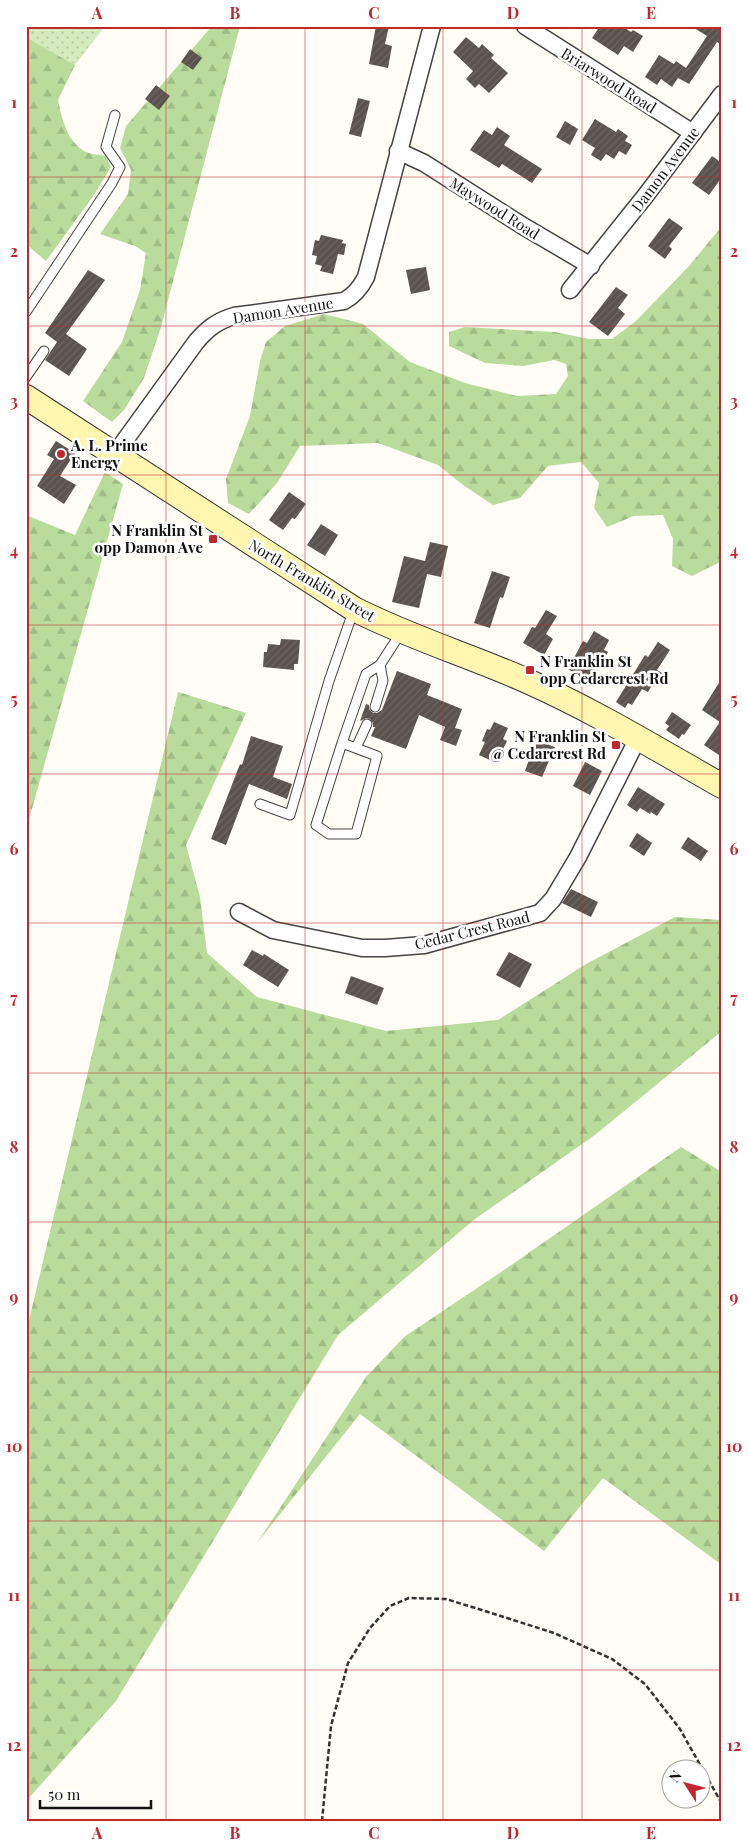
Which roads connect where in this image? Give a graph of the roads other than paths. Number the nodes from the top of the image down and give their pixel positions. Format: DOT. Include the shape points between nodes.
graph roads {
  1 [pos="432,26"];
  2 [pos="525,26"];
  3 [pos="722,94"];
  4 [pos="115,115"];
  5 [pos="693,133"];
  6 [pos="398,151"];
  7 [pos="591,266"];
  8 [pos="570,290"];
  9 [pos="26,312"];
  10 [pos="44,351"];
  11 [pos="26,378"];
  12 [pos="26,397"];
  13 [pos="114,454"];
  14 [pos="354,609"];
  15 [pos="402,631"];
  16 [pos="380,666"];
  17 [pos="375,707"];
  18 [pos="367,724"];
  19 [pos="638,738"];
  20 [pos="342,743"];
  21 [pos="356,748"];
  22 [pos="722,786"];
  23 [pos="260,804"];
  24 [pos="239,912"];
  1 -- 6 [label="street, Damon Avenue"];
  2 -- 5 [label="street, Briarwood Road"];
  3 -- 5 [label="street, Damon Avenue"];
  4 -- 9 [label="lane" via="106,147 120,167"];
  5 -- 7 [label="street, Damon Avenue"];
  6 -- 7 [label="street, Maywood Road" via="415,158"];
  6 -- 13 [label="street, Damon Avenue" via="366,277 356,292 336,303 243,315 210,327"];
  7 -- 8 [label="street, Damon Avenue"];
  10 -- 11 [label="lane"];
  12 -- 13 [label="main road, North Franklin Street"];
  13 -- 14 [label="main road, North Franklin Street"];
  14 -- 15 [label="main road, North Franklin Street"];
  14 -- 23 [label="lane" via="329,681 290,815"];
  15 -- 16 [label="lane"];
  15 -- 19 [label="main road, North Franklin Street" via="526,681"];
  16 -- 17 [label="lane" via="383,681"];
  16 -- 20 [label="lane" via="366,674"];
  18 -- 21 [label="lane"];
  19 -- 22 [label="main road, North Franklin Street"];
  19 -- 24 [label="street, Cedar Crest Road" via="578,857 553,899 540,913 424,945 362,948 273,930"];
  20 -- 21 [label="lane"];
  20 -- 21 [label="lane" via="316,825 329,834 356,834 377,756"];
}
